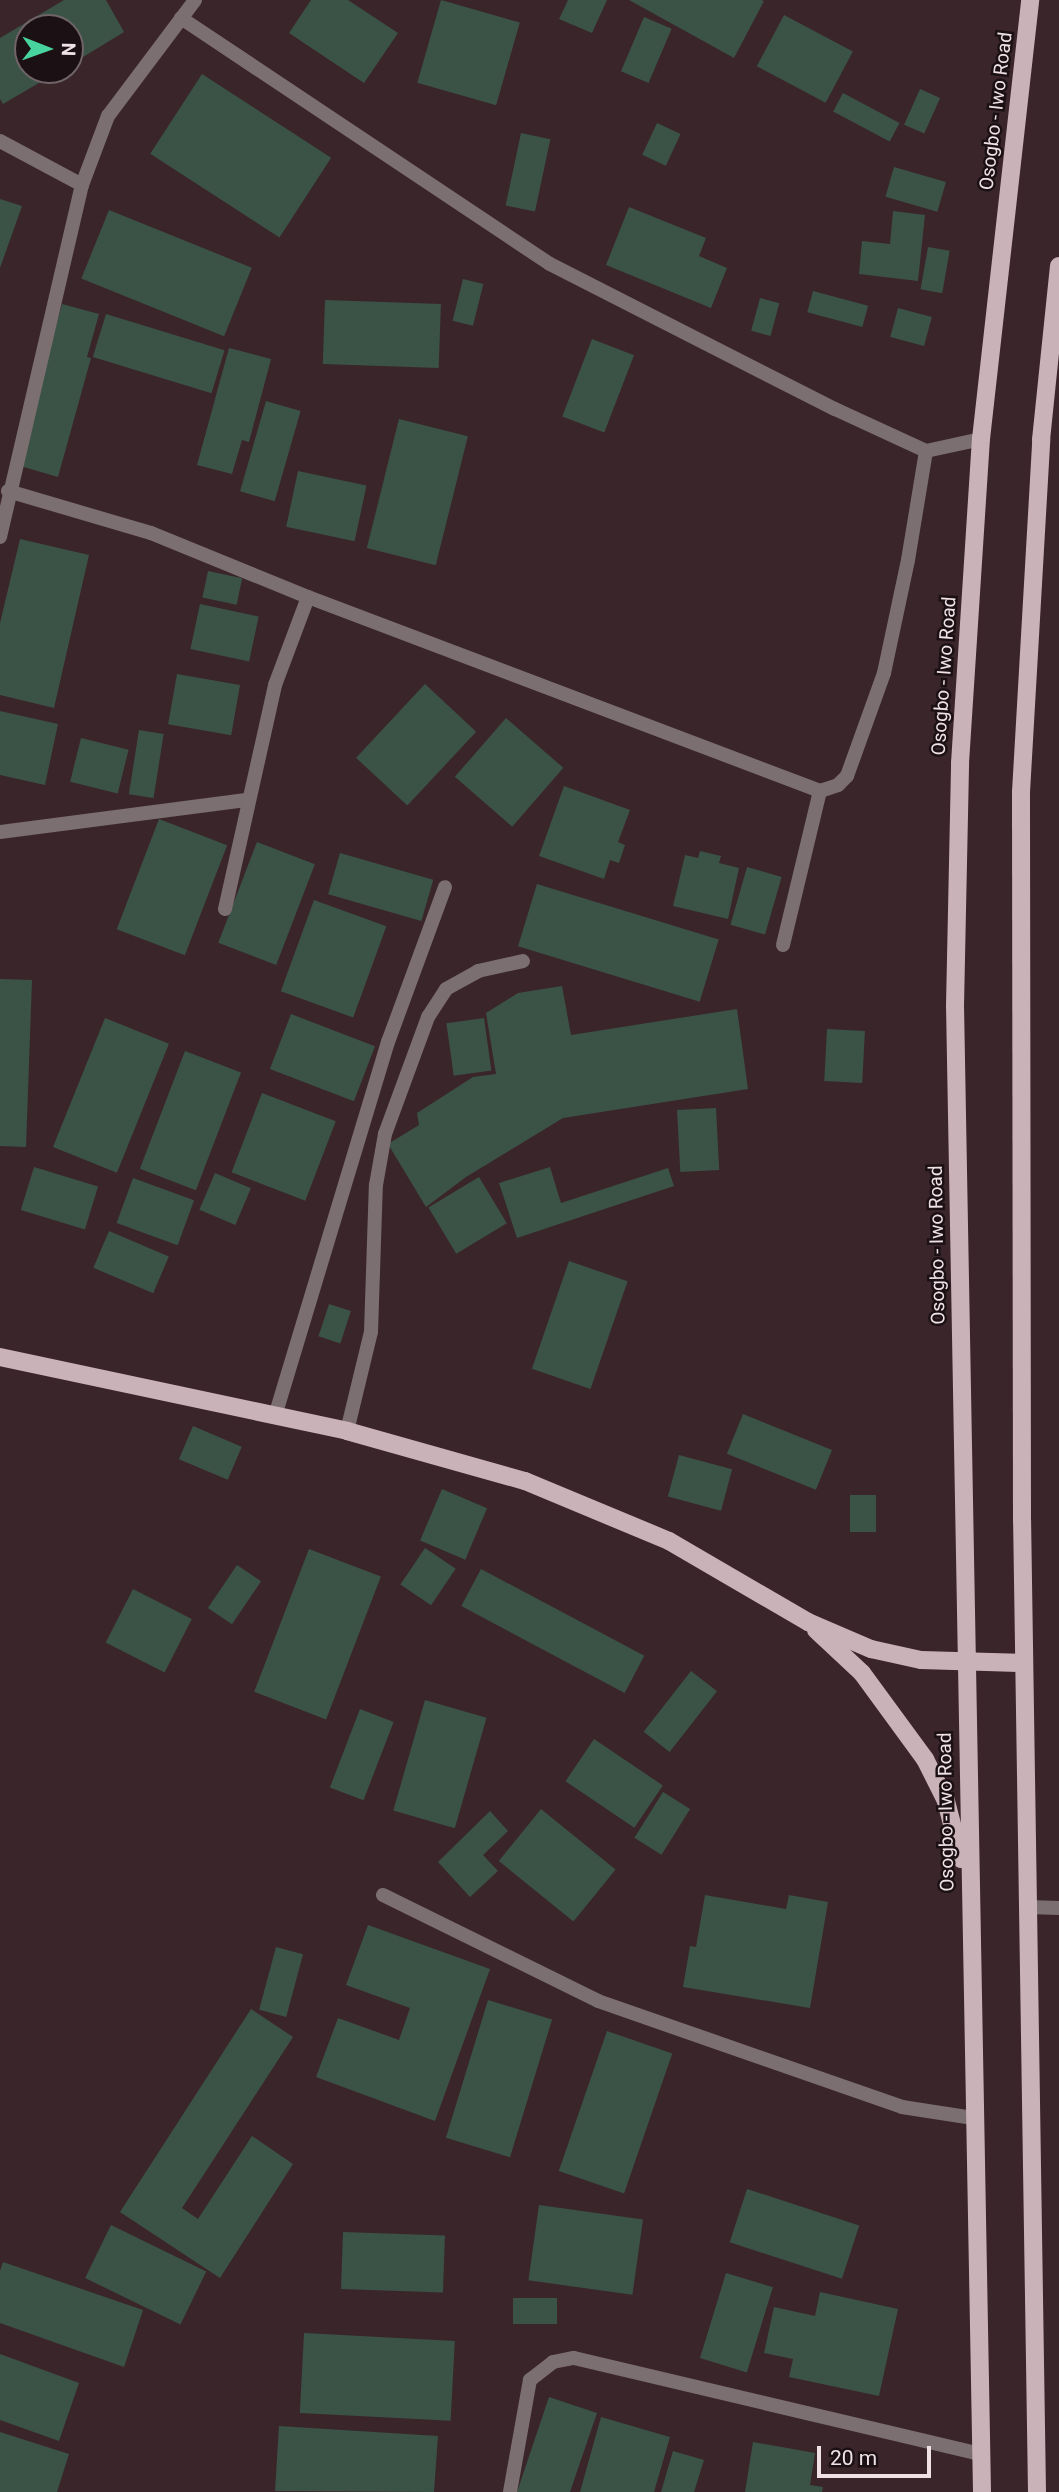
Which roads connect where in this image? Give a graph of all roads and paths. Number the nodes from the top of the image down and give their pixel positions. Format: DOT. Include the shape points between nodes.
graph roads {
  1 [pos="195,0"];
  2 [pos="1030,0"];
  3 [pos="181,18"];
  4 [pos="0,142"];
  5 [pos="82,185"];
  6 [pos="1059,266"];
  7 [pos="981,439"];
  8 [pos="926,451"];
  9 [pos="8,491"];
  10 [pos="1,528"];
  11 [pos="308,597"];
  12 [pos="820,790"];
  13 [pos="248,800"];
  14 [pos="0,832"];
  15 [pos="445,887"];
  16 [pos="225,909"];
  17 [pos="783,945"];
  18 [pos="523,961"];
  19 [pos="0,1357"];
  20 [pos="275,1416"];
  21 [pos="347,1431"];
  22 [pos="808,1622"];
  23 [pos="965,1662"];
  24 [pos="1024,1663"];
  25 [pos="969,1886"];
  26 [pos="383,1895"];
  27 [pos="1028,1907"];
  28 [pos="1059,1908"];
  29 [pos="973,2118"];
  30 [pos="981,2454"];
  31 [pos="510,2492"];
  32 [pos="982,2492"];
  33 [pos="1037,2492"];
  1 -- 3 [label="street"];
  2 -- 7 [label="main road, Osogbo - Iwo Road"];
  3 -- 5 [label="street" via="108,116"];
  3 -- 8 [label="street" via="550,264"];
  4 -- 5 [label="street"];
  5 -- 9 [label="street"];
  6 -- 24 [label="main road" via="1041,440 1021,792"];
  7 -- 8 [label="street"];
  7 -- 23 [label="main road, Osogbo - Iwo Road" via="960,763 955,1006"];
  8 -- 12 [label="street" via="884,673 847,776 838,785"];
  9 -- 10 [label="street"];
  9 -- 11 [label="street" via="151,533"];
  11 -- 12 [label="street"];
  11 -- 13 [label="street" via="275,685"];
  12 -- 17 [label="street"];
  13 -- 14 [label="street"];
  13 -- 16 [label="street"];
  15 -- 20 [label="street" via="388,1042"];
  18 -- 21 [label="street" via="478,971 446,989 428,1017 385,1133 376,1185 371,1332"];
  19 -- 20 [label="main road"];
  20 -- 21 [label="main road"];
  21 -- 22 [label="main road" via="537,1486 669,1541"];
  22 -- 23 [label="main road" via="871,1649 921,1660"];
  22 -- 25 [label="main road" via="862,1673 925,1759 946,1801"];
  23 -- 24 [label="main road"];
  23 -- 25 [label="main road, Osogbo - Iwo Road"];
  24 -- 27 [label="main road"];
  25 -- 29 [label="main road, Osogbo - Iwo Road"];
  26 -- 29 [label="street" via="598,2001 902,2107"];
  27 -- 28 [label="street"];
  27 -- 33 [label="main road"];
  29 -- 30 [label="main road, Osogbo - Iwo Road"];
  30 -- 31 [label="street" via="574,2358 553,2362 530,2380"];
  30 -- 32 [label="main road, Osogbo - Iwo Road"];
}
